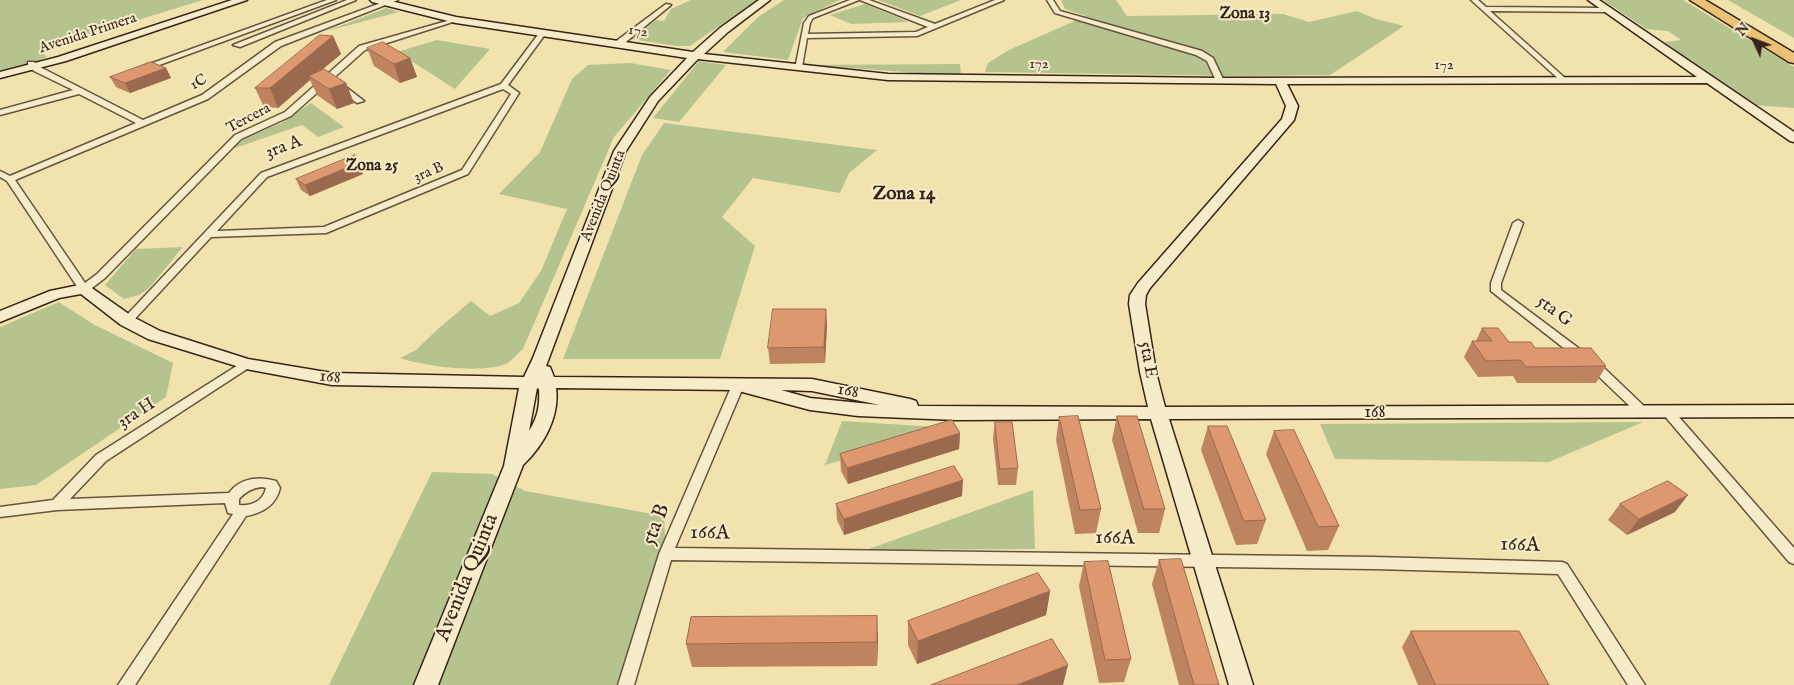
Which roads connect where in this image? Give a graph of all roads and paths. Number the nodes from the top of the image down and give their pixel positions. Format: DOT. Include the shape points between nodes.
graph roads {
  1 [pos="234,0"];
  2 [pos="242,0"];
  3 [pos="333,0"];
  4 [pos="353,0"];
  5 [pos="765,0"];
  6 [pos="856,0"];
  7 [pos="862,0"];
  8 [pos="1001,0"];
  9 [pos="1050,0"];
  10 [pos="1474,0"];
  11 [pos="1594,0"];
  12 [pos="1696,0"];
  13 [pos="385,1"];
  14 [pos="668,5"];
  15 [pos="1484,9"];
  16 [pos="1608,10"];
  17 [pos="456,20"];
  18 [pos="935,27"];
  19 [pos="542,33"];
  20 [pos="805,36"];
  21 [pos="618,44"];
  22 [pos="236,45"];
  23 [pos="694,56"];
  24 [pos="1794,59"];
  25 [pos="33,65"];
  26 [pos="798,67"];
  27 [pos="131,72"];
  28 [pos="0,73"];
  29 [pos="328,79"];
  30 [pos="1562,80"];
  31 [pos="1710,80"];
  32 [pos="1220,81"];
  33 [pos="1280,81"];
  34 [pos="504,86"];
  35 [pos="80,91"];
  36 [pos="360,101"];
  37 [pos="0,112"];
  38 [pos="143,123"];
  39 [pos="1794,138"];
  40 [pos="0,174"];
  41 [pos="10,179"];
  42 [pos="1518,223"];
  43 [pos="208,234"];
  44 [pos="84,289"];
  45 [pos="0,317"];
  46 [pos="127,321"];
  47 [pos="246,364"];
  48 [pos="537,382"];
  49 [pos="580,382"];
  50 [pos="738,385"];
  51 [pos="548,406"];
  52 [pos="1642,411"];
  53 [pos="1667,411"];
  54 [pos="1794,411"];
  55 [pos="1158,413"];
  56 [pos="513,466"];
  57 [pos="232,498"];
  58 [pos="57,505"];
  59 [pos="242,511"];
  60 [pos="0,512"];
  61 [pos="666,554"];
  62 [pos="1794,558"];
  63 [pos="1204,561"];
  64 [pos="126,685"];
  65 [pos="426,685"];
  66 [pos="626,685"];
  67 [pos="1241,685"];
  68 [pos="1637,685"];
  1 -- 25 [label="street, Avenida Primera"];
  2 -- 25 [label="street, Avenida Primera"];
  3 -- 27 [label="street"];
  4 -- 22 [label="street"];
  5 -- 23 [label="main road, Avenida Quinta"];
  6 -- 20 [label="street" via="811,17"];
  7 -- 18 [label="street"];
  8 -- 18 [label="street"];
  9 -- 32 [label="street" via="1058,12 1199,53 1210,60"];
  10 -- 15 [label="street"];
  11 -- 16 [label="street"];
  12 -- 24 [label="highway"];
  13 -- 17 [label="street, 172"];
  13 -- 38 [label="street, 1C" via="278,44 205,97"];
  14 -- 21 [label="street"];
  15 -- 16 [label="street"];
  15 -- 30 [label="street"];
  16 -- 31 [label="street"];
  17 -- 19 [label="street, 172"];
  17 -- 29 [label="street, Tercera" via="362,48"];
  18 -- 20 [label="street" via="917,34"];
  19 -- 21 [label="street, 172"];
  19 -- 34 [label="street"];
  20 -- 26 [label="street"];
  21 -- 23 [label="street, 172"];
  23 -- 26 [label="street, 172"];
  23 -- 48 [label="street, Avenida Quinta" via="654,99 620,151 541,358"];
  25 -- 28 [label="street, Avenida Primera"];
  25 -- 35 [label="street"];
  26 -- 32 [label="street, 172" via="888,77"];
  29 -- 36 [label="street"];
  29 -- 44 [label="street, Tercera" via="288,114 238,137 101,276"];
  30 -- 31 [label="street, 172"];
  30 -- 33 [label="street, 172"];
  31 -- 39 [label="street"];
  32 -- 33 [label="street, 172"];
  33 -- 55 [label="street, 5ta E" via="1292,106 1288,120 1138,295 1148,372"];
  34 -- 43 [label="street, 3ra A" via="264,175"];
  34 -- 43 [label="street, 3ra B" via="515,93 465,172 326,230"];
  35 -- 37 [label="street"];
  35 -- 38 [label="street"];
  38 -- 41 [label="street, 1C"];
  40 -- 41 [label="street, 168"];
  41 -- 44 [label="street, 168"];
  42 -- 52 [label="street, 5ta G" via="1496,291 1597,368"];
  43 -- 46 [label="street, 3ra A"];
  44 -- 45 [label="street" via="55,294"];
  44 -- 46 [label="street, 168"];
  46 -- 47 [label="street, 168" via="154,335"];
  47 -- 48 [label="street, 168" via="332,379"];
  47 -- 58 [label="street, 3ra H" via="101,458"];
  48 -- 49 [label="street, 168"];
  48 -- 51 [label="street"];
  48 -- 56 [label="street, Avenida Quinta"];
  49 -- 50 [label="street, 168"];
  49 -- 51 [label="street"];
  50 -- 55 [label="street, 168" via="810,404 858,410 957,414"];
  50 -- 61 [label="street, 5ta B"];
  51 -- 56 [label="street" via="535,435"];
  52 -- 53 [label="street, 168"];
  52 -- 55 [label="street, 168"];
  53 -- 54 [label="street, 168"];
  53 -- 62 [label="street"];
  55 -- 63 [label="street, 5ta E"];
  56 -- 65 [label="street, Avenida Quinta"];
  57 -- 58 [label="street"];
  57 -- 59 [label="street" via="233,509"];
  57 -- 59 [label="street" via="248,485 262,482 272,485 273,492 267,501"];
  58 -- 60 [label="street"];
  59 -- 64 [label="street"];
  61 -- 63 [label="street, 166A"];
  61 -- 66 [label="street, 5ta B"];
  63 -- 67 [label="street, 5ta E"];
  63 -- 68 [label="street, 166A" via="1562,568"];
}
